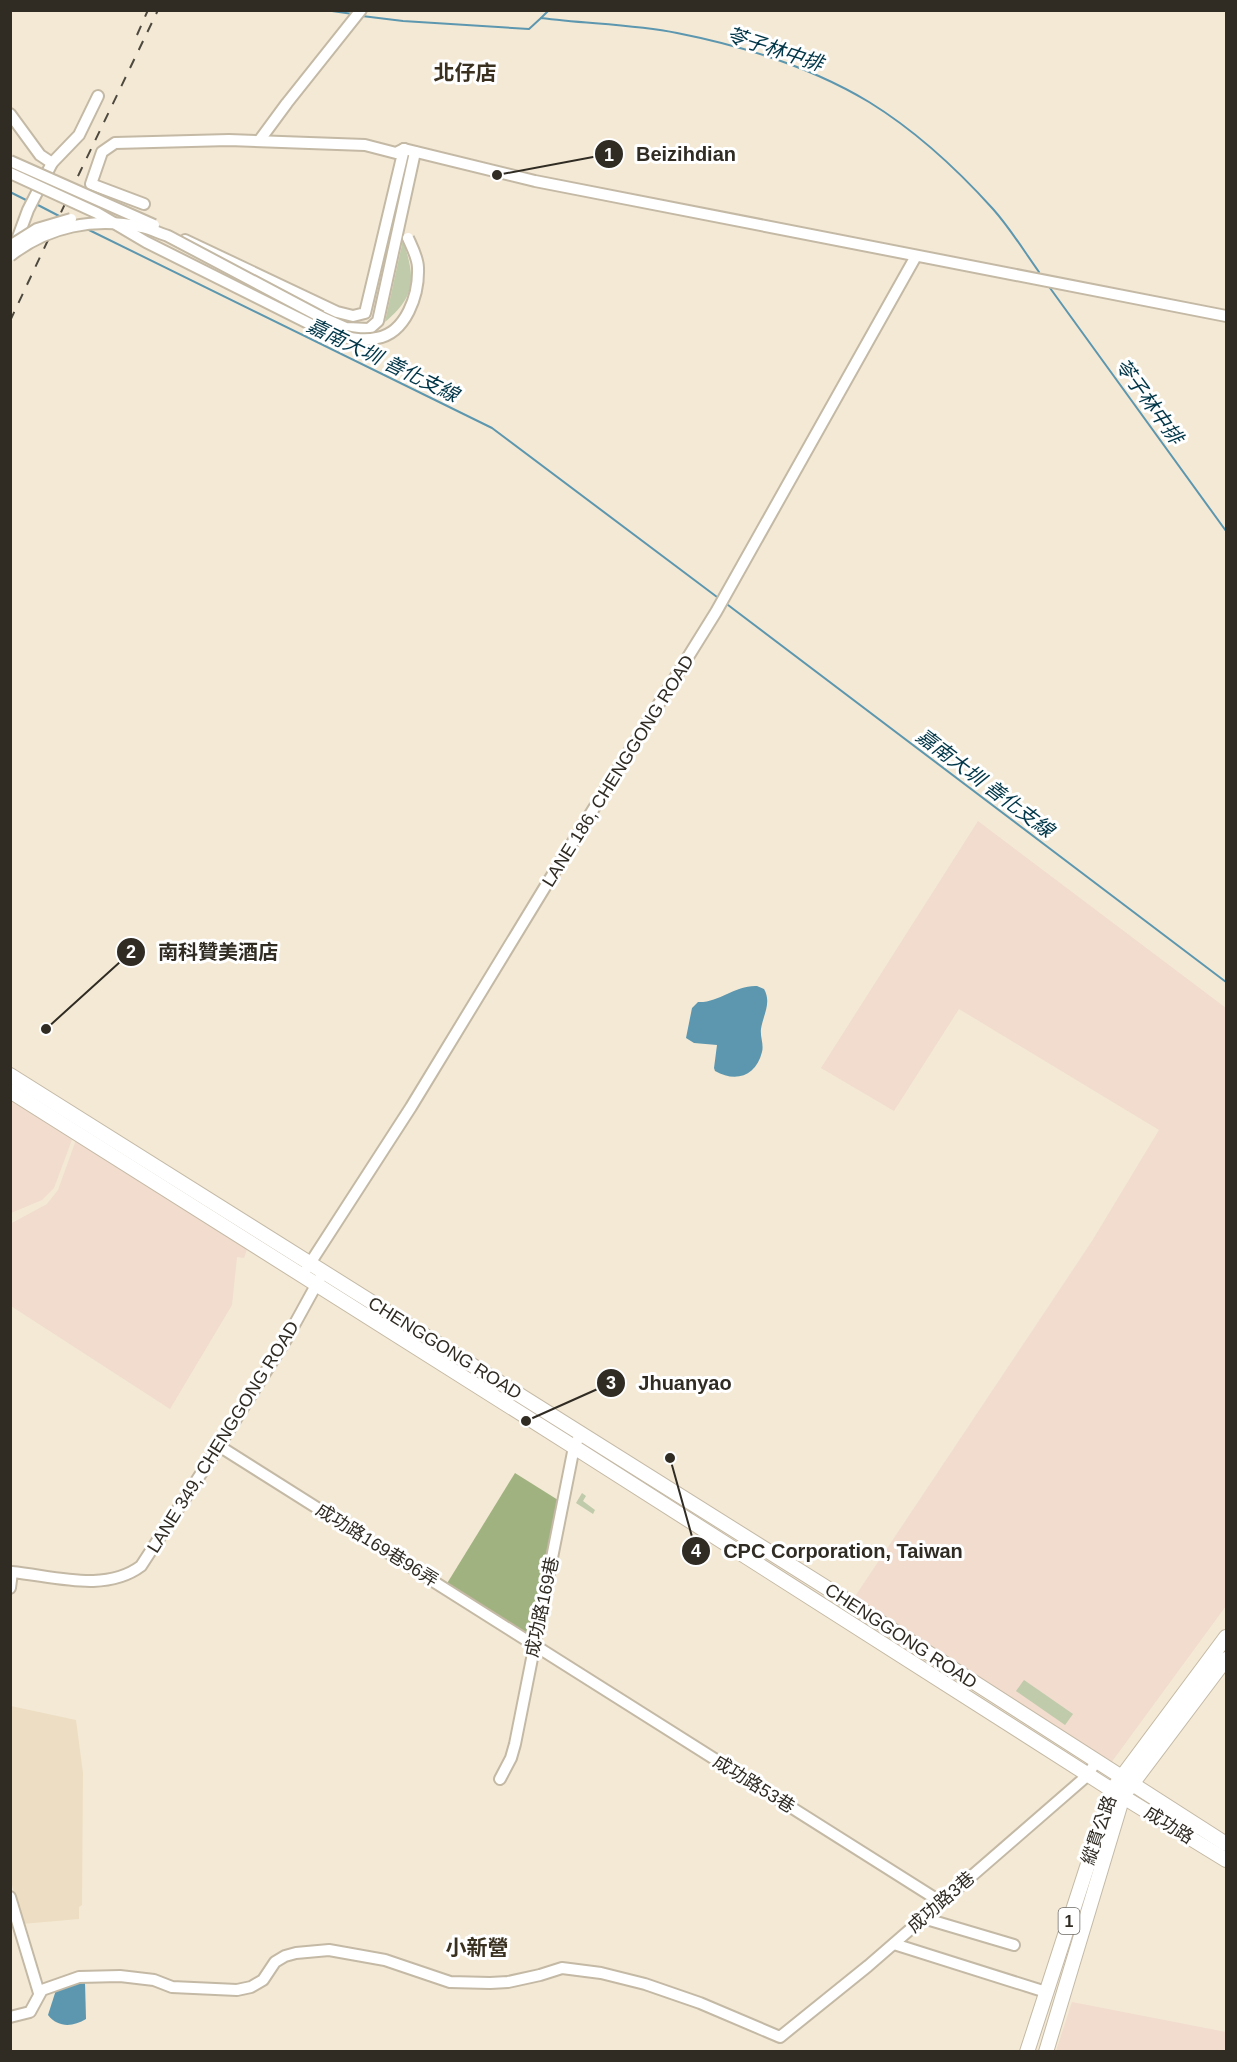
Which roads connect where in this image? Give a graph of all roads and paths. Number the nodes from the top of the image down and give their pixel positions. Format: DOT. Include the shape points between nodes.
graph roads {
  1 [pos="361,10"];
  2 [pos="98,96"];
  3 [pos="10,114"];
  4 [pos="259,141"];
  5 [pos="409,150"];
  6 [pos="10,161"];
  7 [pos="52,163"];
  8 [pos="10,173"];
  9 [pos="144,204"];
  10 [pos="28,210"];
  11 [pos="401,214"];
  12 [pos="157,226"];
  13 [pos="10,230"];
  14 [pos="12,245"];
  15 [pos="10,256"];
  16 [pos="916,256"];
  17 [pos="1227,316"];
  18 [pos="10,1075"];
  19 [pos="10,1091"];
  20 [pos="310,1263"];
  21 [pos="324,1272"];
  22 [pos="302,1276"];
  23 [pos="315,1284"];
  24 [pos="581,1434"];
  25 [pos="219,1446"];
  26 [pos="574,1447"];
  27 [pos="10,1588"];
  28 [pos="1227,1636"];
  29 [pos="534,1643"];
  30 [pos="1227,1659"];
  31 [pos="698,1750"];
  32 [pos="1096,1761"];
  33 [pos="1088,1775"];
  34 [pos="500,1779"];
  35 [pos="1126,1780"];
  36 [pos="1117,1793"];
  37 [pos="1227,1844"];
  38 [pos="1227,1860"];
  39 [pos="10,1897"];
  40 [pos="941,1902"];
  41 [pos="923,1918"];
  42 [pos="894,1944"];
  43 [pos="1014,1945"];
  44 [pos="1046,1992"];
  45 [pos="39,1993"];
  46 [pos="10,2017"];
  47 [pos="1027,2052"];
  48 [pos="1046,2052"];
  1 -- 4 [label="street"];
  2 -- 7 [label="street" via="79,135"];
  3 -- 7 [label="street" via="40,155"];
  4 -- 5 [label="street" via="364,144 396,153"];
  4 -- 9 [label="street" via="114,143 102,152 91,184"];
  5 -- 11 [label="street"];
  5 -- 12 [label="street" via="365,313 353,316 337,312"];
  5 -- 16 [label="street" via="536,181"];
  6 -- 12 [label="street, bridge"];
  7 -- 10 [label="street"];
  8 -- 11 [label="street, bridge" via="97,213 146,242 326,332 353,339 378,338 388,333 398,327 412,305 418,267"];
  10 -- 13 [label="street"];
  10 -- 14 [label="street"];
  11 -- 15 [label="street, bridge" via="381,316 369,329 346,328 321,317 168,236 142,227 86,224 64,228 28,243"];
  12 -- 14 [label="street, bridge" via="122,218 77,218 37,229"];
  14 -- 15 [label="street"];
  16 -- 17 [label="street"];
  16 -- 20 [label="street, LANE 186, CHENGGONG ROAD" via="716,612 411,1107"];
  18 -- 20 [label="main road, CHENGGONG ROAD"];
  19 -- 22 [label="main road, CHENGGONG ROAD"];
  20 -- 21 [label="main road, CHENGGONG ROAD"];
  20 -- 22 [label="street, LANE 186, CHENGGONG ROAD"];
  21 -- 23 [label="street, LANE 349, CHENGGONG ROAD"];
  21 -- 24 [label="main road, CHENGGONG ROAD"];
  22 -- 23 [label="main road, CHENGGONG ROAD"];
  23 -- 25 [label="street, LANE 349, CHENGGONG ROAD" via="287,1338"];
  23 -- 26 [label="main road, CHENGGONG ROAD"];
  24 -- 26 [label="street, 成功路169巷"];
  24 -- 32 [label="main road, CHENGGONG ROAD"];
  25 -- 27 [label="street, LANE 349, CHENGGONG ROAD" via="147,1559 133,1572 104,1582 12,1572"];
  25 -- 29 [label="street, 成功路169巷96弄"];
  26 -- 29 [label="street, 成功路169巷"];
  26 -- 33 [label="main road, CHENGGONG ROAD"];
  28 -- 35 [label="main road, 縱貫公路 / 1"];
  29 -- 31 [label="street, 成功路169巷96弄"];
  29 -- 34 [label="street, 成功路169巷" via="513,1751"];
  30 -- 35 [label="main road, 縱貫公路 / 1"];
  31 -- 40 [label="street, 成功路53巷"];
  32 -- 33 [label="street, 成功路3巷"];
  32 -- 35 [label="main road, CHENGGONG ROAD"];
  33 -- 36 [label="main road, CHENGGONG ROAD"];
  33 -- 40 [label="street, 成功路3巷"];
  35 -- 36 [label="main road, 縱貫公路 / 1"];
  35 -- 37 [label="main road, 成功路"];
  36 -- 38 [label="main road, 成功路"];
  36 -- 44 [label="main road, 縱貫公路 / 1"];
  36 -- 48 [label="main road, 縱貫公路 / 1"];
  39 -- 45 [label="street"];
  40 -- 41 [label="street, 成功路3巷"];
  41 -- 42 [label="street, 成功路3巷"];
  41 -- 43 [label="street"];
  42 -- 44 [label="street"];
  42 -- 45 [label="street, 成功路3巷" via="780,2037 690,2000 601,1973 562,1968 508,1982 450,1982 385,1960 328,1950 282,1957 262,1980 244,1989 172,1987 154,1980 108,1976 73,1978"];
  44 -- 47 [label="main road, 縱貫公路 / 1"];
  45 -- 46 [label="street" via="30,2012"];
}
